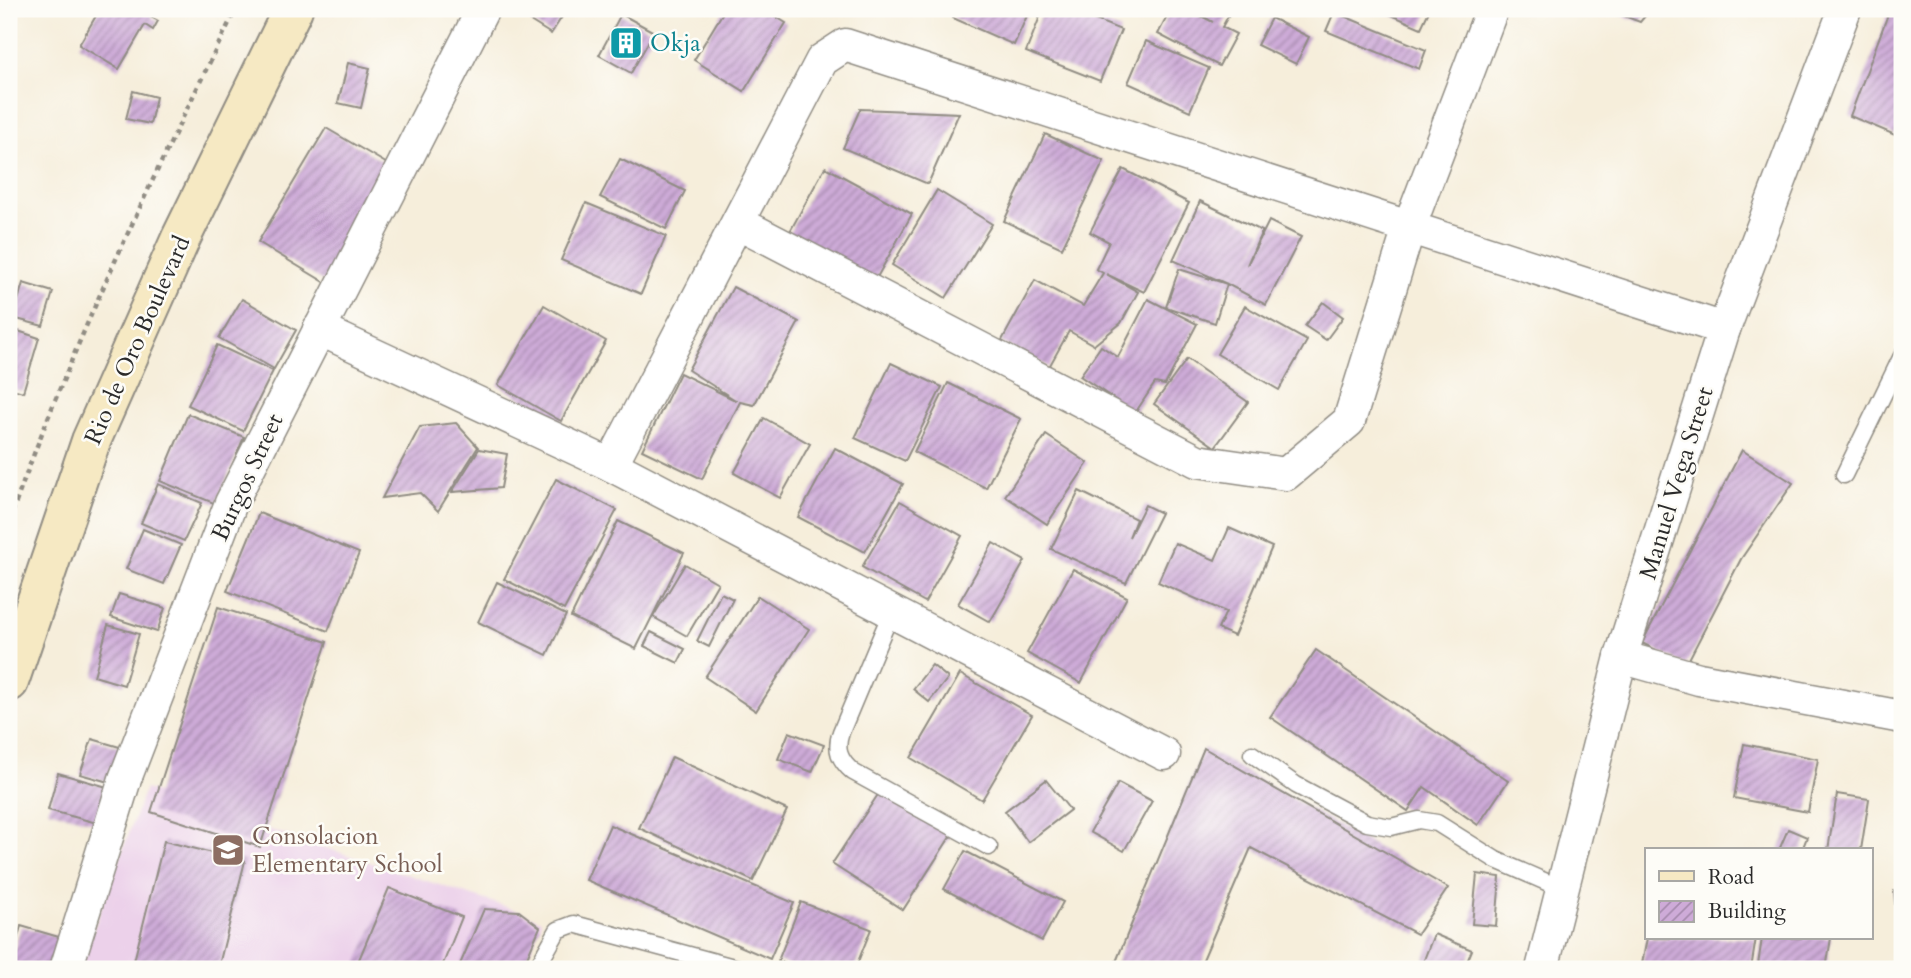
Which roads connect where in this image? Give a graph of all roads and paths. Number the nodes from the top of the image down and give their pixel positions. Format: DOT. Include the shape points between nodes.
graph roads {
  1 [pos="236,9"];
  2 [pos="293,9"];
  3 [pos="483,9"];
  4 [pos="1492,9"];
  5 [pos="1845,9"];
  6 [pos="739,223"];
  7 [pos="1410,225"];
  8 [pos="319,329"];
  9 [pos="1724,329"];
  10 [pos="1902,356"];
  11 [pos="611,465"];
  12 [pos="1844,475"];
  13 [pos="9,522"];
  14 [pos="891,613"];
  15 [pos="1621,657"];
  16 [pos="9,682"];
  17 [pos="1902,717"];
  18 [pos="1164,754"];
  19 [pos="1252,754"];
  20 [pos="989,848"];
  21 [pos="1560,888"];
  22 [pos="66,969"];
  23 [pos="536,969"];
  24 [pos="741,969"];
  25 [pos="1542,969"];
  1 -- 13 [label="path" via="134,217 43,423"];
  2 -- 16 [label="main road, Rio de Oro Boulevard" via="181,238 91,441"];
  3 -- 8 [label="street, Burgos Street"];
  4 -- 7 [label="street"];
  5 -- 9 [label="street, Manuel Vega Street"];
  6 -- 7 [label="street" via="822,60 845,45"];
  6 -- 7 [label="street" via="1197,461 1286,474 1349,421"];
  6 -- 11 [label="street"];
  7 -- 9 [label="street"];
  8 -- 11 [label="street"];
  8 -- 22 [label="street, Burgos Street" via="231,503 125,779"];
  9 -- 15 [label="street, Manuel Vega Street"];
  10 -- 12 [label="lane"];
  11 -- 14 [label="street"];
  14 -- 18 [label="street"];
  14 -- 20 [label="lane" via="841,732 839,757 853,772"];
  15 -- 17 [label="street" via="1699,679"];
  15 -- 21 [label="street, Manuel Vega Street"];
  19 -- 21 [label="lane" via="1296,785 1367,823 1391,827 1419,820 1437,823 1496,860"];
  21 -- 25 [label="street, Manuel Vega Street"];
  23 -- 24 [label="lane" via="558,930 574,923"];
}
